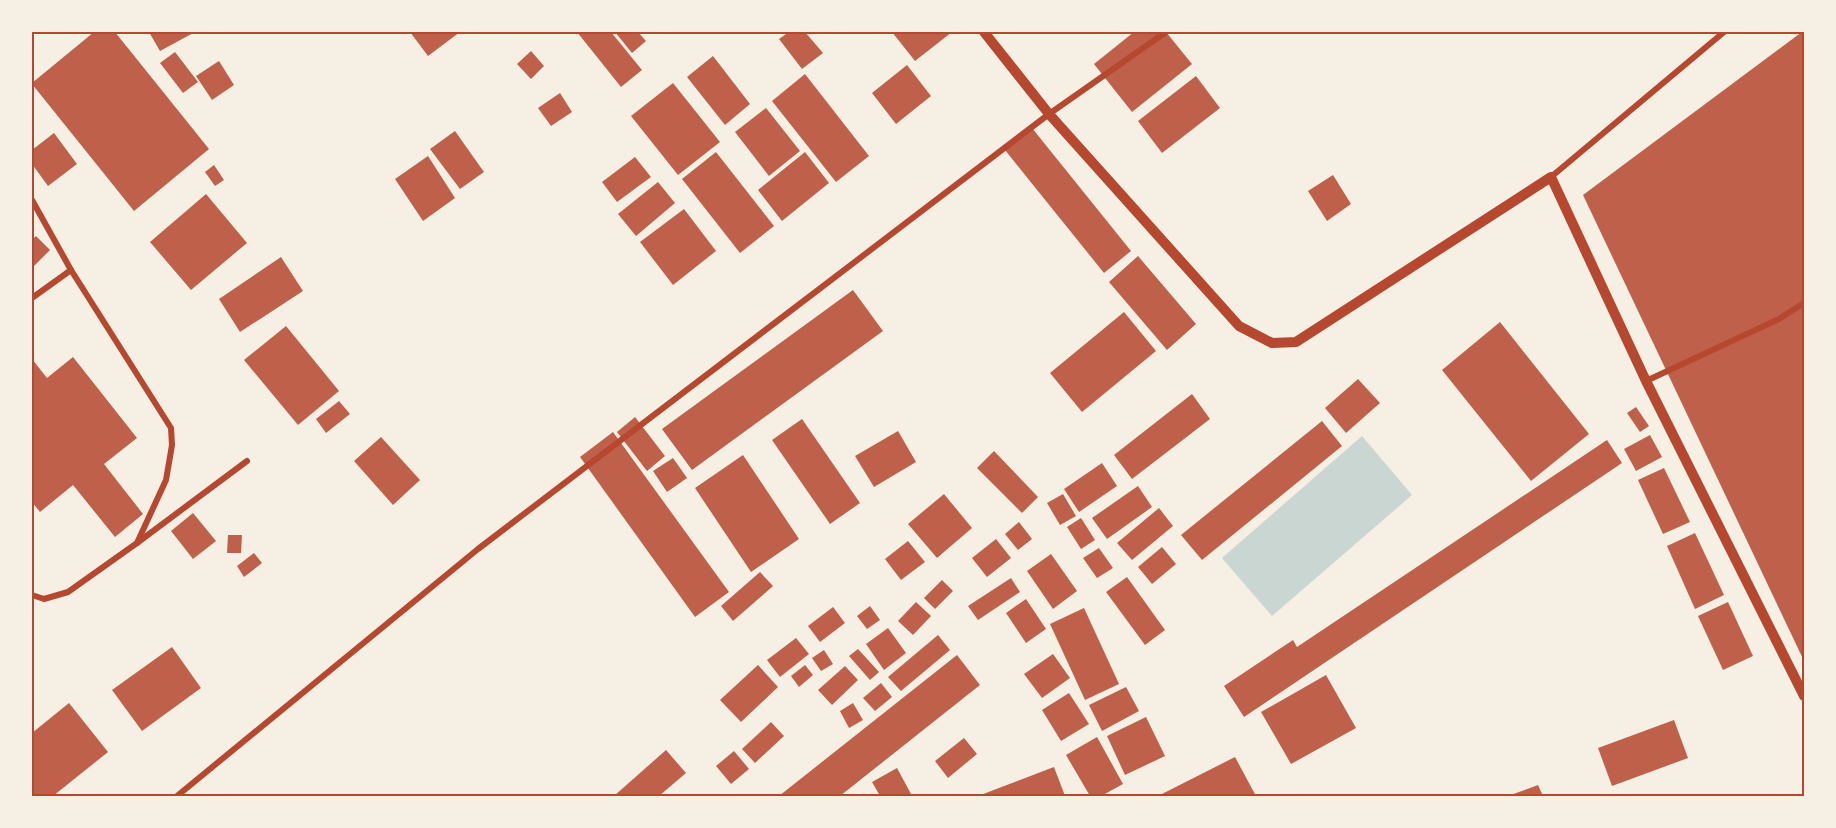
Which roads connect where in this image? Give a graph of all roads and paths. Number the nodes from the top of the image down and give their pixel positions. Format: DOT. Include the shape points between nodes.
graph roads {
  1 [pos="984,32"];
  2 [pos="1166,32"];
  3 [pos="1724,32"];
  4 [pos="1049,114"];
  5 [pos="1551,177"];
  6 [pos="32,200"];
  7 [pos="71,270"];
  8 [pos="32,298"];
  9 [pos="1804,303"];
  10 [pos="1646,381"];
  11 [pos="247,461"];
  12 [pos="137,543"];
  13 [pos="32,595"];
  14 [pos="1804,696"];
  15 [pos="177,796"];
  1 -- 4 [label="street"];
  2 -- 4 [label="street"];
  3 -- 5 [label="street"];
  4 -- 5 [label="street" via="1239,326 1272,343 1296,342"];
  4 -- 15 [label="street" via="478,549"];
  5 -- 10 [label="street"];
  6 -- 7 [label="street"];
  7 -- 8 [label="street"];
  7 -- 12 [label="street" via="171,428 166,480"];
  9 -- 10 [label="street" via="1779,319"];
  10 -- 14 [label="street"];
  11 -- 12 [label="street"];
  12 -- 13 [label="street" via="68,592 44,598"];
}
